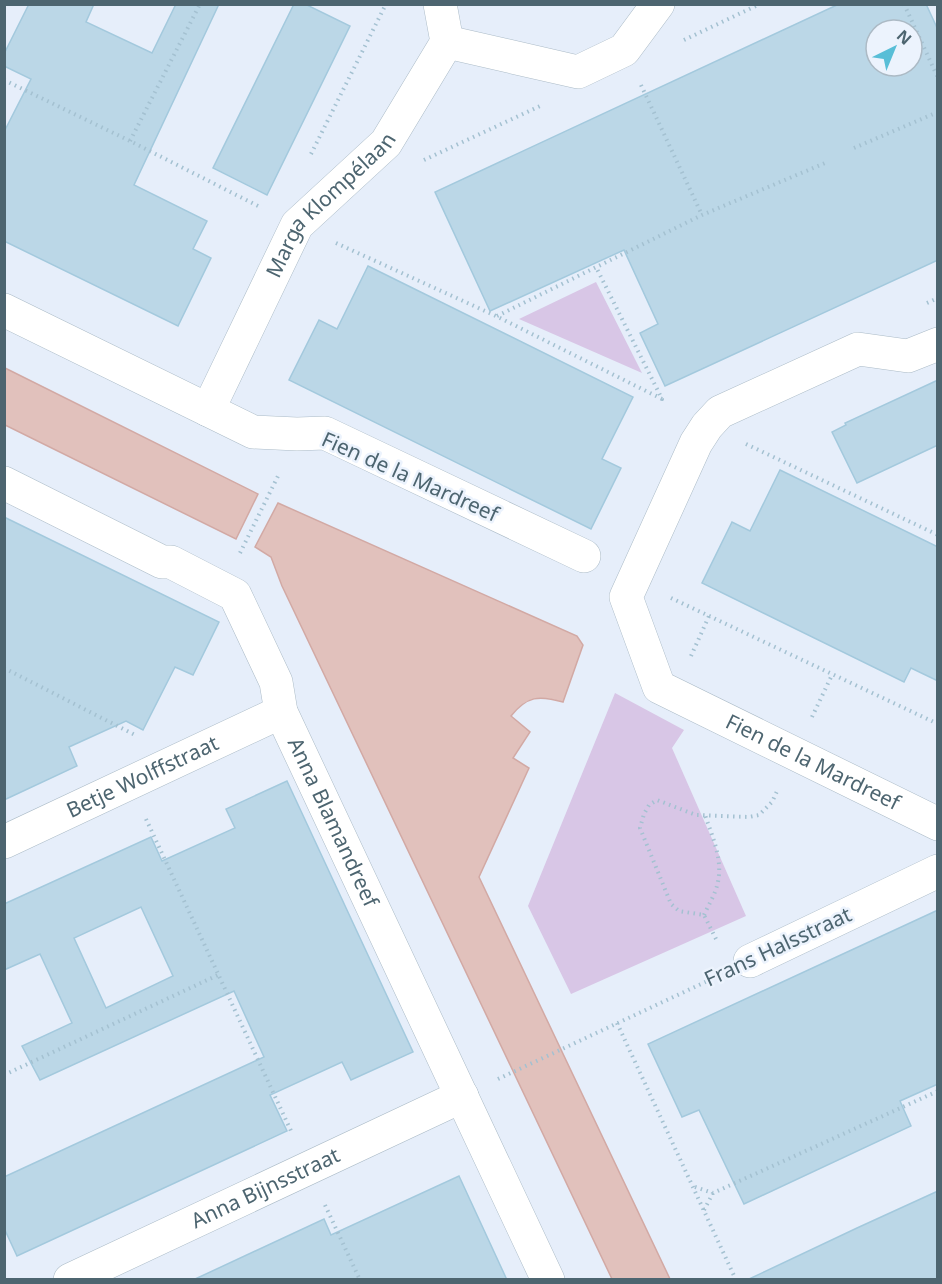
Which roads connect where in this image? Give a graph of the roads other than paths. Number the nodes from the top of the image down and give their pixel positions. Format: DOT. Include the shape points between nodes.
graph roads {
  1 [pos="440,4"];
  2 [pos="657,4"];
  3 [pos="447,42"];
  4 [pos="4,310"];
  5 [pos="938,344"];
  6 [pos="208,410"];
  7 [pos="4,483"];
  8 [pos="584,556"];
  9 [pos="281,712"];
  10 [pos="938,824"];
  11 [pos="4,842"];
  12 [pos="938,871"];
  13 [pos="741,965"];
  14 [pos="462,1096"];
  15 [pos="70,1280"];
  16 [pos="548,1280"];
  1 -- 3 [label="street"];
  2 -- 3 [label="street" via="624,50 578,72"];
  3 -- 6 [label="street, Marga Klompélaan" via="386,143 297,225"];
  4 -- 6 [label="street, Fien de la Mardreef"];
  5 -- 10 [label="street, Fien de la Mardreef" via="908,356 858,349 720,412 696,443 626,597 659,687"];
  6 -- 8 [label="street, Fien de la Mardreef" via="253,432 325,433"];
  7 -- 9 [label="street, Anna Blamandreef" via="235,595 276,682"];
  9 -- 11 [label="street, Betje Wolffstraat"];
  9 -- 14 [label="street, Anna Blamandreef"];
  12 -- 13 [label="street, Frans Halsstraat"];
  14 -- 15 [label="street, Anna Bijnsstraat"];
  14 -- 16 [label="street, Anna Blamandreef"];
}
